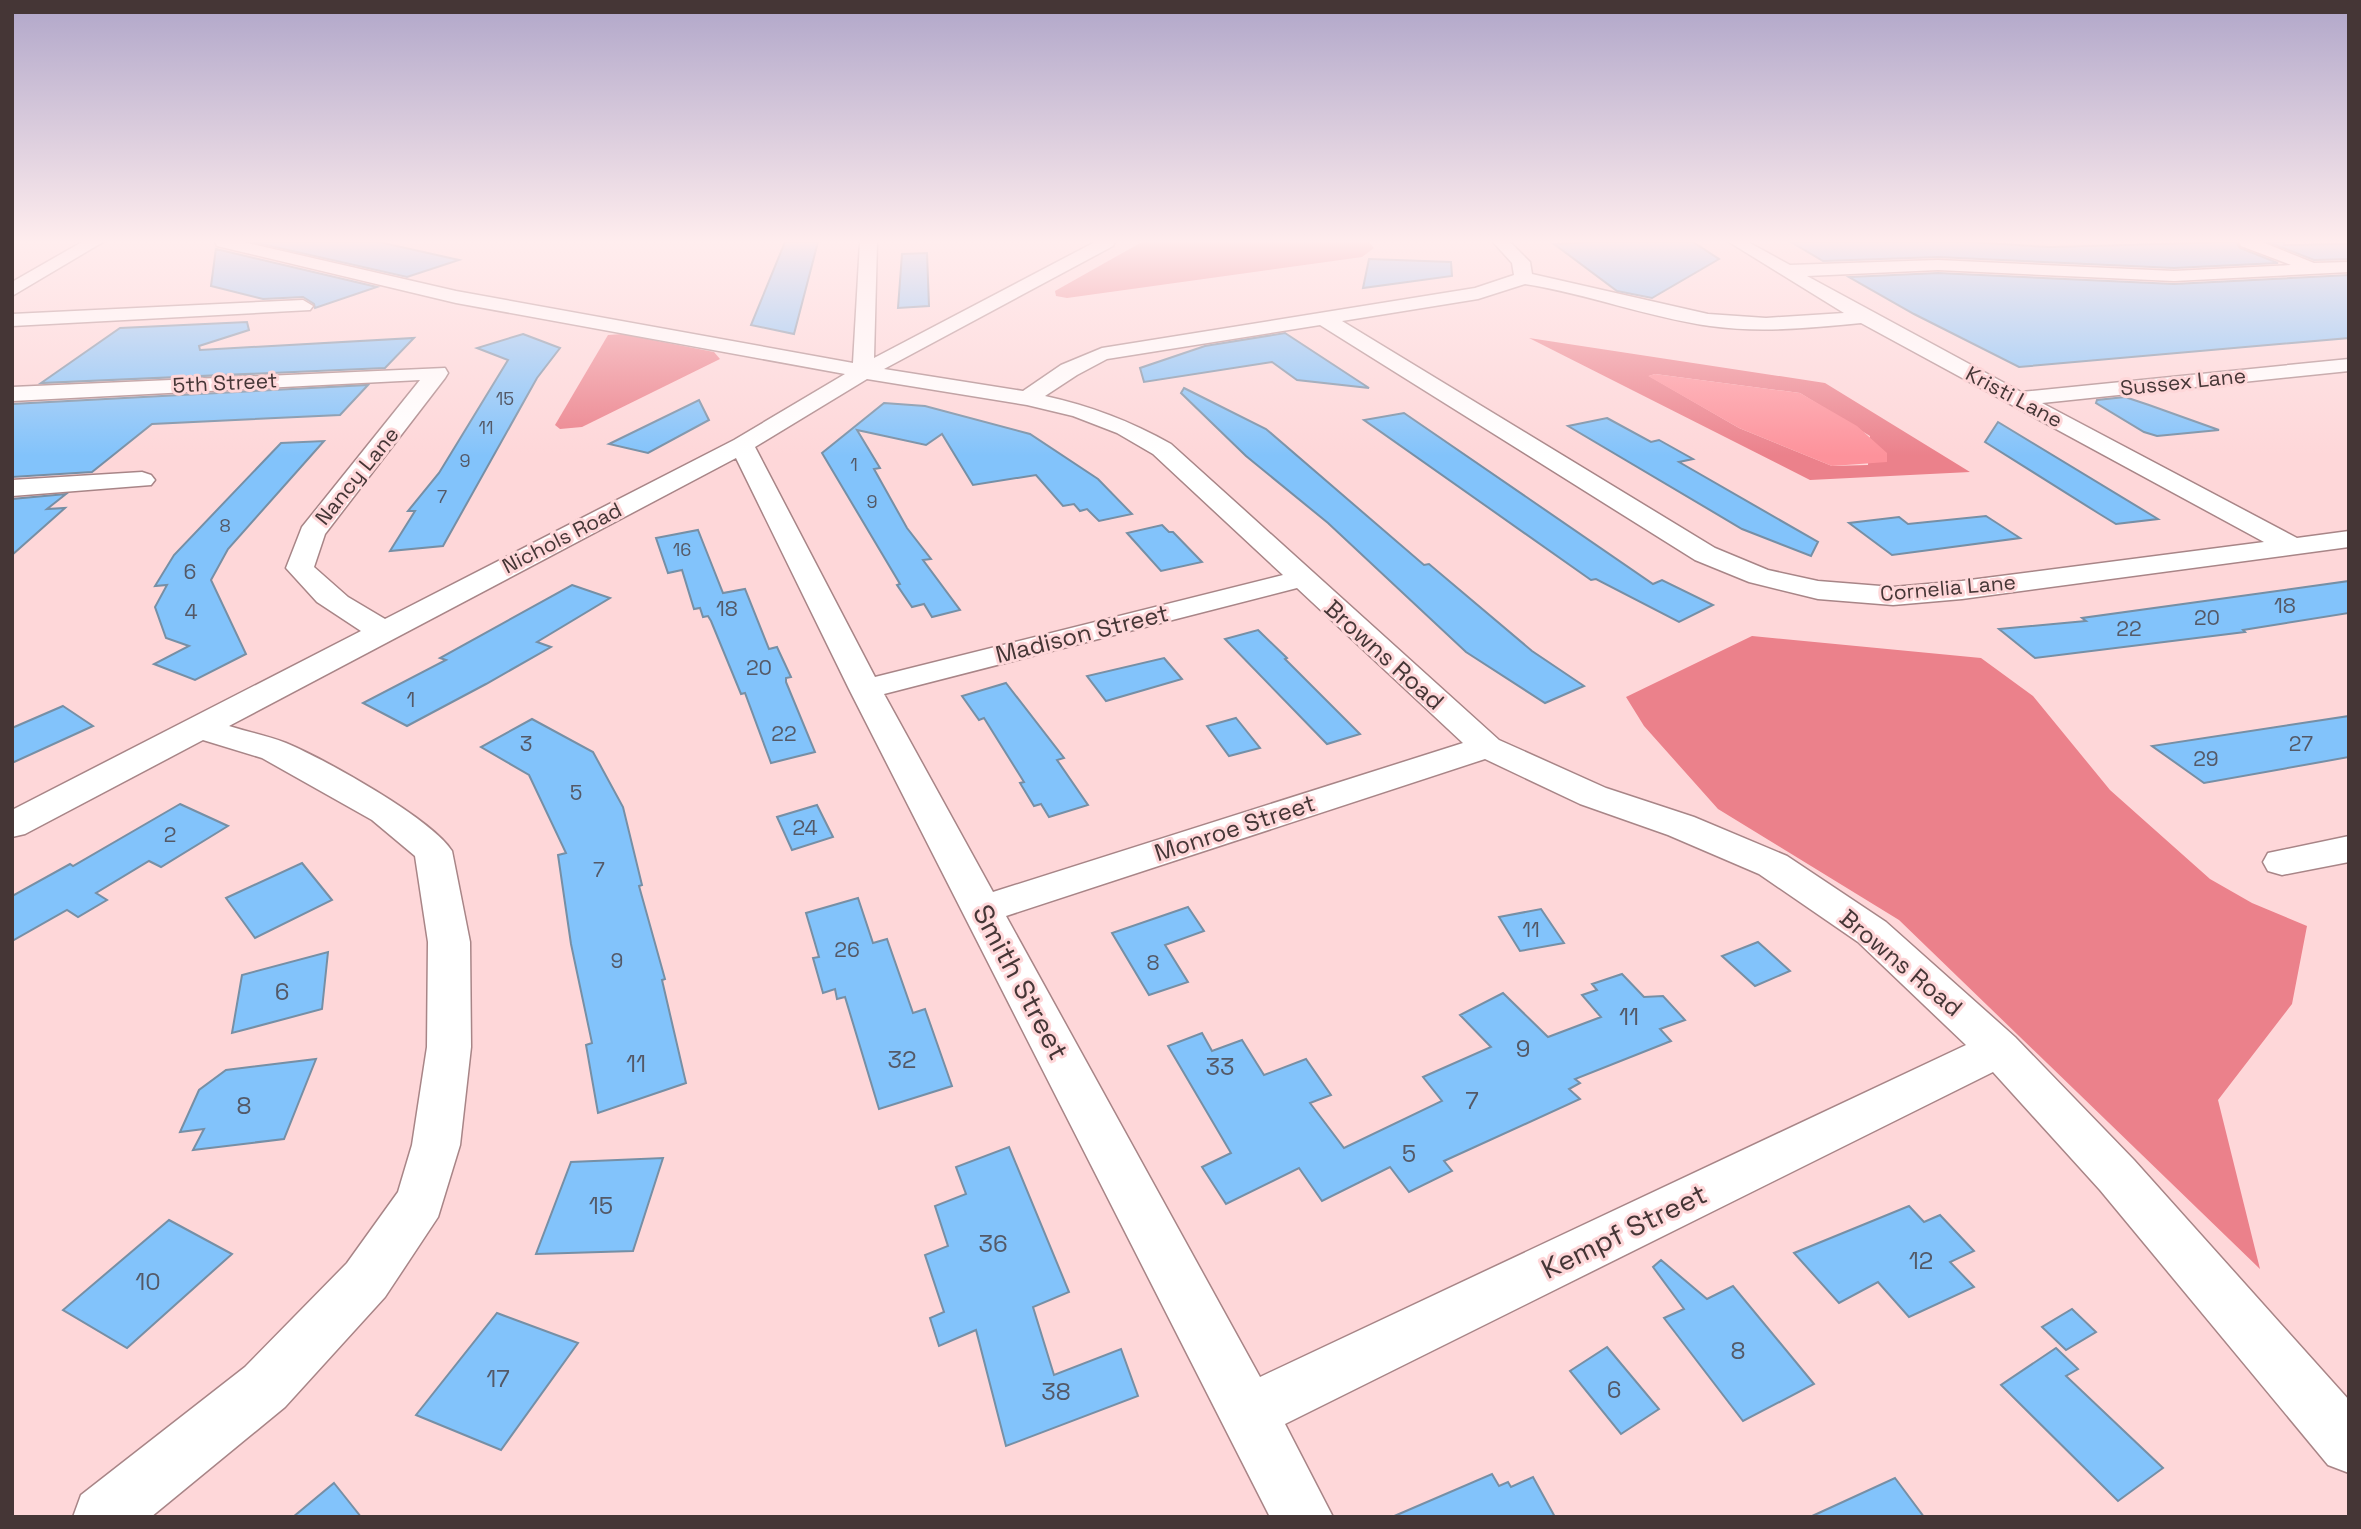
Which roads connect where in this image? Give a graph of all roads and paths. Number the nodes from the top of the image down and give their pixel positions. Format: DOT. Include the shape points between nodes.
graph roads {
  1 [pos="150,313"];
  2 [pos="545,313"];
  3 [pos="863,313"];
  4 [pos="972,313"];
  5 [pos="1347,313"];
  6 [pos="1682,313"];
  7 [pos="1858,313"];
  8 [pos="1323,317"];
  9 [pos="1864,317"];
  10 [pos="12,320"];
  11 [pos="931,335"];
  12 [pos="862,336"];
  13 [pos="2349,365"];
  14 [pos="863,372"];
  15 [pos="437,373"];
  16 [pos="12,394"];
  17 [pos="1027,398"];
  18 [pos="2018,399"];
  19 [pos="743,445"];
  20 [pos="142,480"];
  21 [pos="12,488"];
  22 [pos="2349,539"];
  23 [pos="2294,547"];
  24 [pos="1300,579"];
  25 [pos="383,630"];
  26 [pos="865,689"];
  27 [pos="201,728"];
  28 [pos="1487,747"];
  29 [pos="12,825"];
  30 [pos="2349,849"];
  31 [pos="2282,862"];
  32 [pos="983,909"];
  33 [pos="1999,1049"];
  34 [pos="1249,1412"];
  35 [pos="2349,1444"];
  36 [pos="103,1517"];
  37 [pos="1303,1517"];
  1 -- 10 [label="street"];
  2 -- 14 [label="street, Browns Road"];
  3 -- 12 [label="street"];
  4 -- 11 [label="street, Nichols Road"];
  5 -- 8 [label="street"];
  6 -- 9 [label="street" via="1771,324"];
  7 -- 9 [label="street, Kristi Lane"];
  8 -- 17 [label="street" via="1101,354"];
  8 -- 23 [label="street, Cornelia Lane" via="1705,554 1759,576 1806,587 1907,595"];
  9 -- 18 [label="street, Kristi Lane"];
  11 -- 12 [label="street" via="902,340"];
  11 -- 14 [label="street, Nichols Road"];
  12 -- 14 [label="street"];
  13 -- 18 [label="street, Sussex Lane"];
  14 -- 17 [label="street, Browns Road"];
  14 -- 19 [label="street, Nichols Road"];
  15 -- 16 [label="street, 5th Street"];
  15 -- 25 [label="street, Nancy Lane" via="312,533 300,568 315,589"];
  17 -- 24 [label="street, Browns Road" via="1125,428 1162,449"];
  18 -- 23 [label="street, Kristi Lane"];
  19 -- 25 [label="street, Nichols Road"];
  19 -- 26 [label="street, Smith Street"];
  20 -- 21 [label="street"];
  22 -- 23 [label="street, Cornelia Lane"];
  24 -- 26 [label="street, Madison Street"];
  24 -- 28 [label="street, Browns Road"];
  25 -- 27 [label="street, Nichols Road"];
  26 -- 32 [label="street, Smith Street"];
  27 -- 29 [label="street, Nichols Road"];
  27 -- 36 [label="street" via="274,751 385,812 433,851 449,942 449,1047 436,1145 421,1201 366,1280 265,1387"];
  28 -- 32 [label="street, Monroe Street"];
  28 -- 33 [label="street, Browns Road" via="1593,796 1773,864 1872,932"];
  30 -- 31 [label="street"];
  32 -- 34 [label="street, Smith Street"];
  33 -- 34 [label="street, Kempf Street"];
  33 -- 35 [label="street, Browns Road" via="2118,1175"];
  34 -- 37 [label="street, Smith Street"];
}
